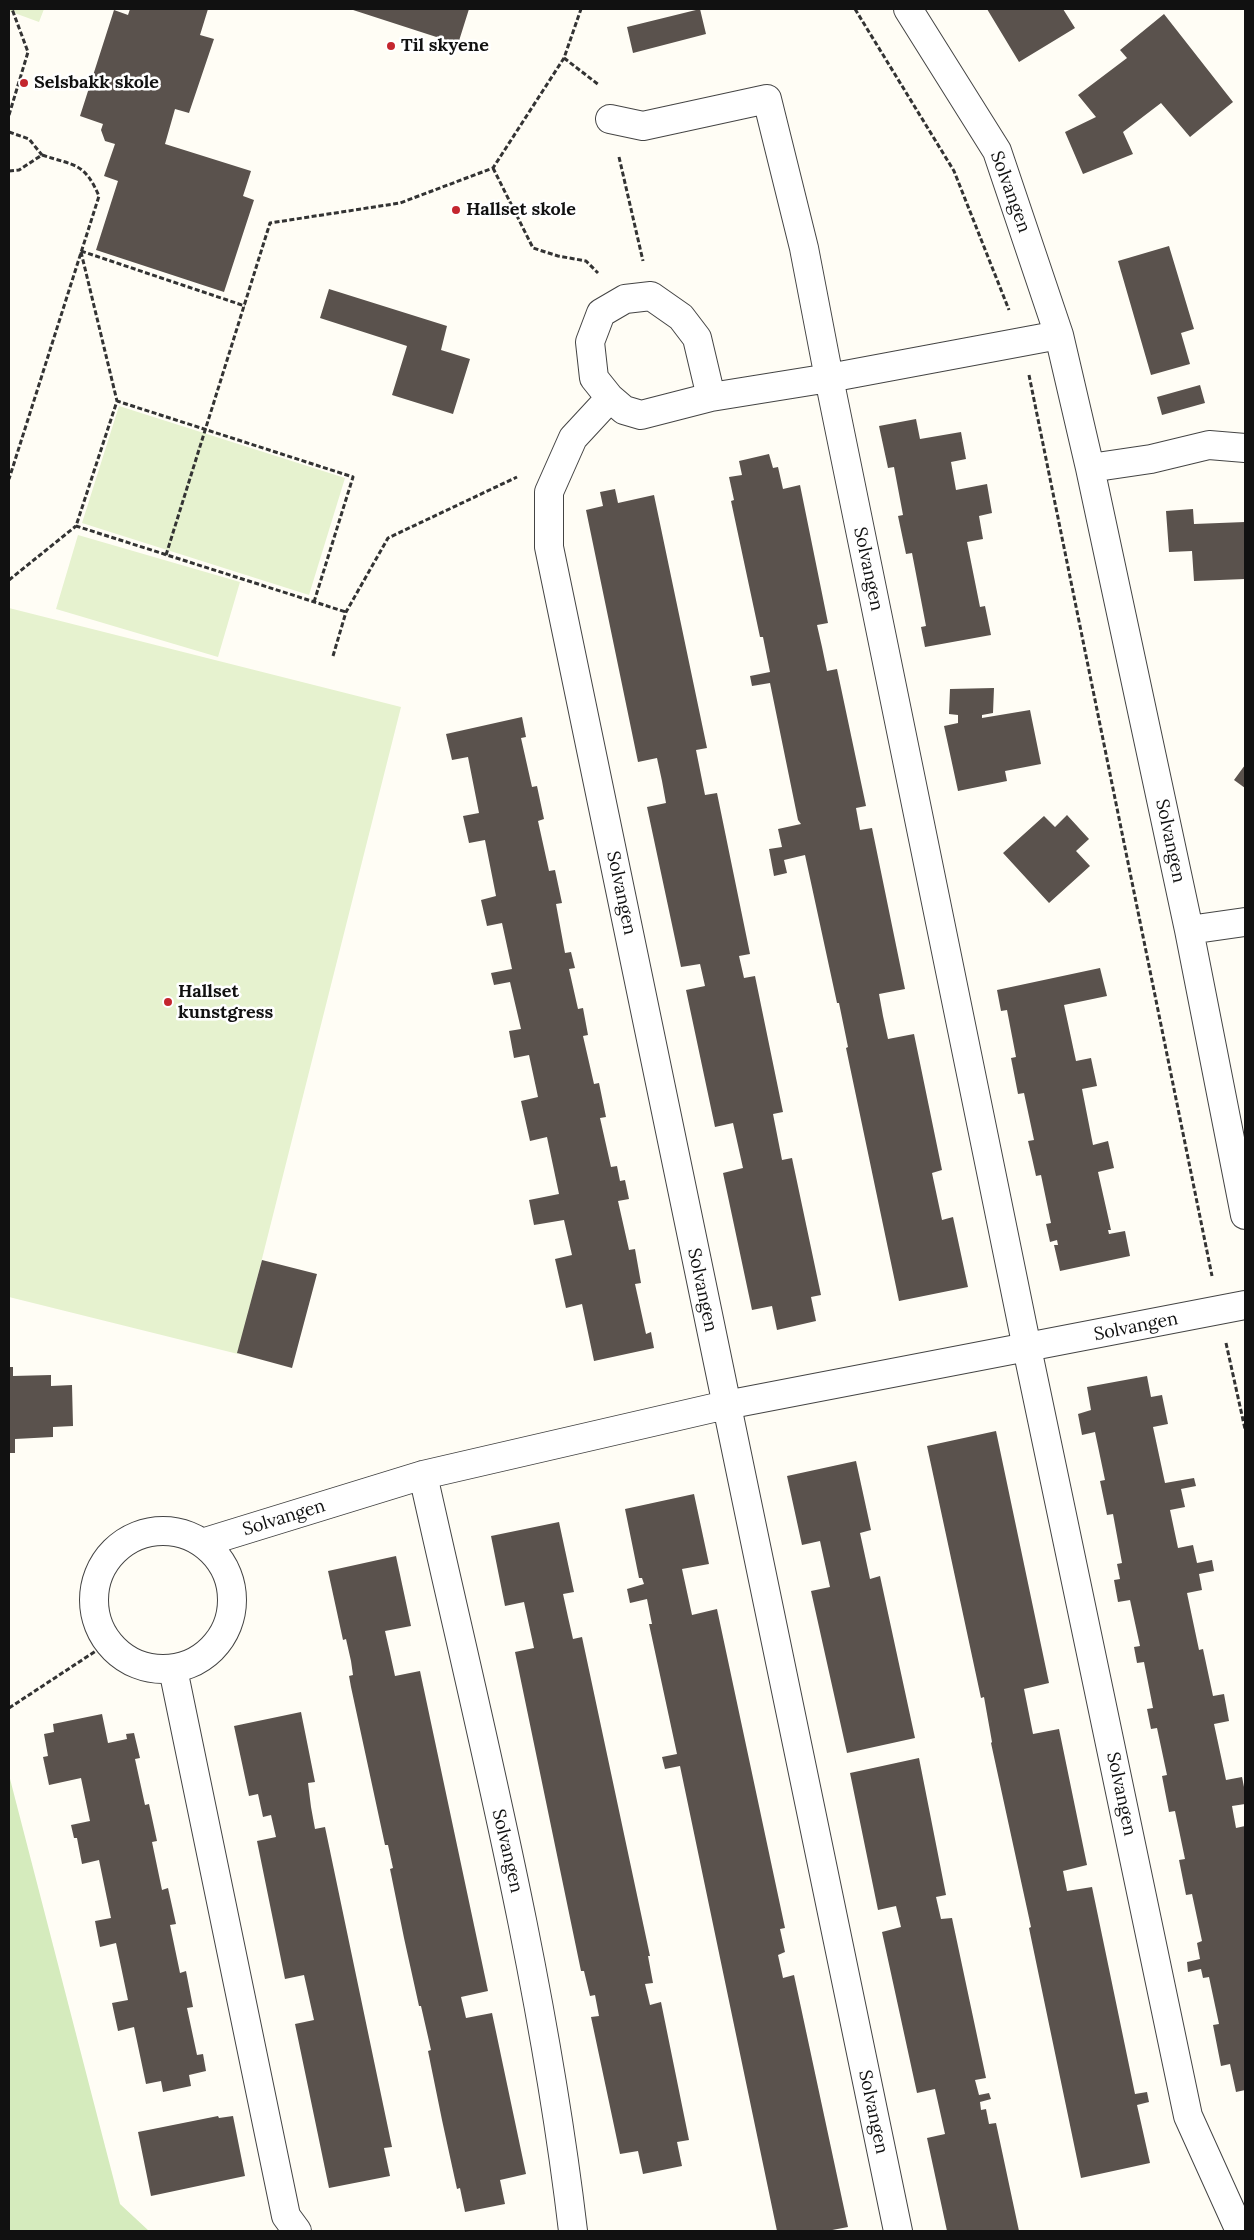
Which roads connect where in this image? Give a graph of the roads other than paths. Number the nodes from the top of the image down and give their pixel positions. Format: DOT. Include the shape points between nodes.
graph roads {
  1 [pos="908,9"];
  2 [pos="610,119"];
  3 [pos="1059,335"];
  4 [pos="829,378"];
  5 [pos="711,397"];
  6 [pos="610,398"];
  7 [pos="1245,427"];
  8 [pos="1209,445"];
  9 [pos="1245,448"];
  10 [pos="1090,468"];
  11 [pos="1245,922"];
  12 [pos="1189,930"];
  13 [pos="1245,1215"];
  14 [pos="1232,1308"];
  15 [pos="1027,1348"];
  16 [pos="726,1405"];
  17 [pos="423,1475"];
  18 [pos="202,1543"];
  19 [pos="173,1669"];
  20 [pos="297,2231"];
  21 [pos="572,2231"];
  22 [pos="898,2231"];
  23 [pos="1240,2231"];
  1 -- 3 [label="street, Solvangen" via="997,151"];
  2 -- 4 [label="street, Solvangen" via="644,126 767,99 804,248"];
  3 -- 4 [label="street"];
  3 -- 10 [label="street, Solvangen"];
  4 -- 5 [label="street"];
  4 -- 15 [label="street, Solvangen"];
  5 -- 6 [label="street" via="642,414 624,410"];
  5 -- 6 [label="street" via="697,338 681,316 638,297 601,313 590,342 594,378"];
  6 -- 16 [label="street, Solvangen" via="573,438 549,492 549,547"];
  7 -- 8 [label="street"];
  8 -- 9 [label="street"];
  8 -- 10 [label="street" via="1152,459"];
  10 -- 12 [label="street, Solvangen"];
  11 -- 12 [label="street"];
  12 -- 13 [label="street, Solvangen"];
  14 -- 15 [label="street, Solvangen"];
  15 -- 16 [label="street, Solvangen"];
  15 -- 23 [label="street, Solvangen" via="1188,2116"];
  16 -- 17 [label="street, Solvangen"];
  16 -- 22 [label="street, Solvangen"];
  17 -- 18 [label="street, Solvangen"];
  17 -- 21 [label="street, Solvangen" via="520,1909 562,2138"];
  18 -- 19 [label="street" via="218,1558 228,1576 232,1597 230,1619 206,1654"];
  18 -- 19 [label="street" via="183,1533 161,1530 139,1534 120,1544 105,1560 96,1580 93,1602 97,1624 108,1643 124,1658 144,1667"];
  19 -- 20 [label="street" via="286,2216"];
}
